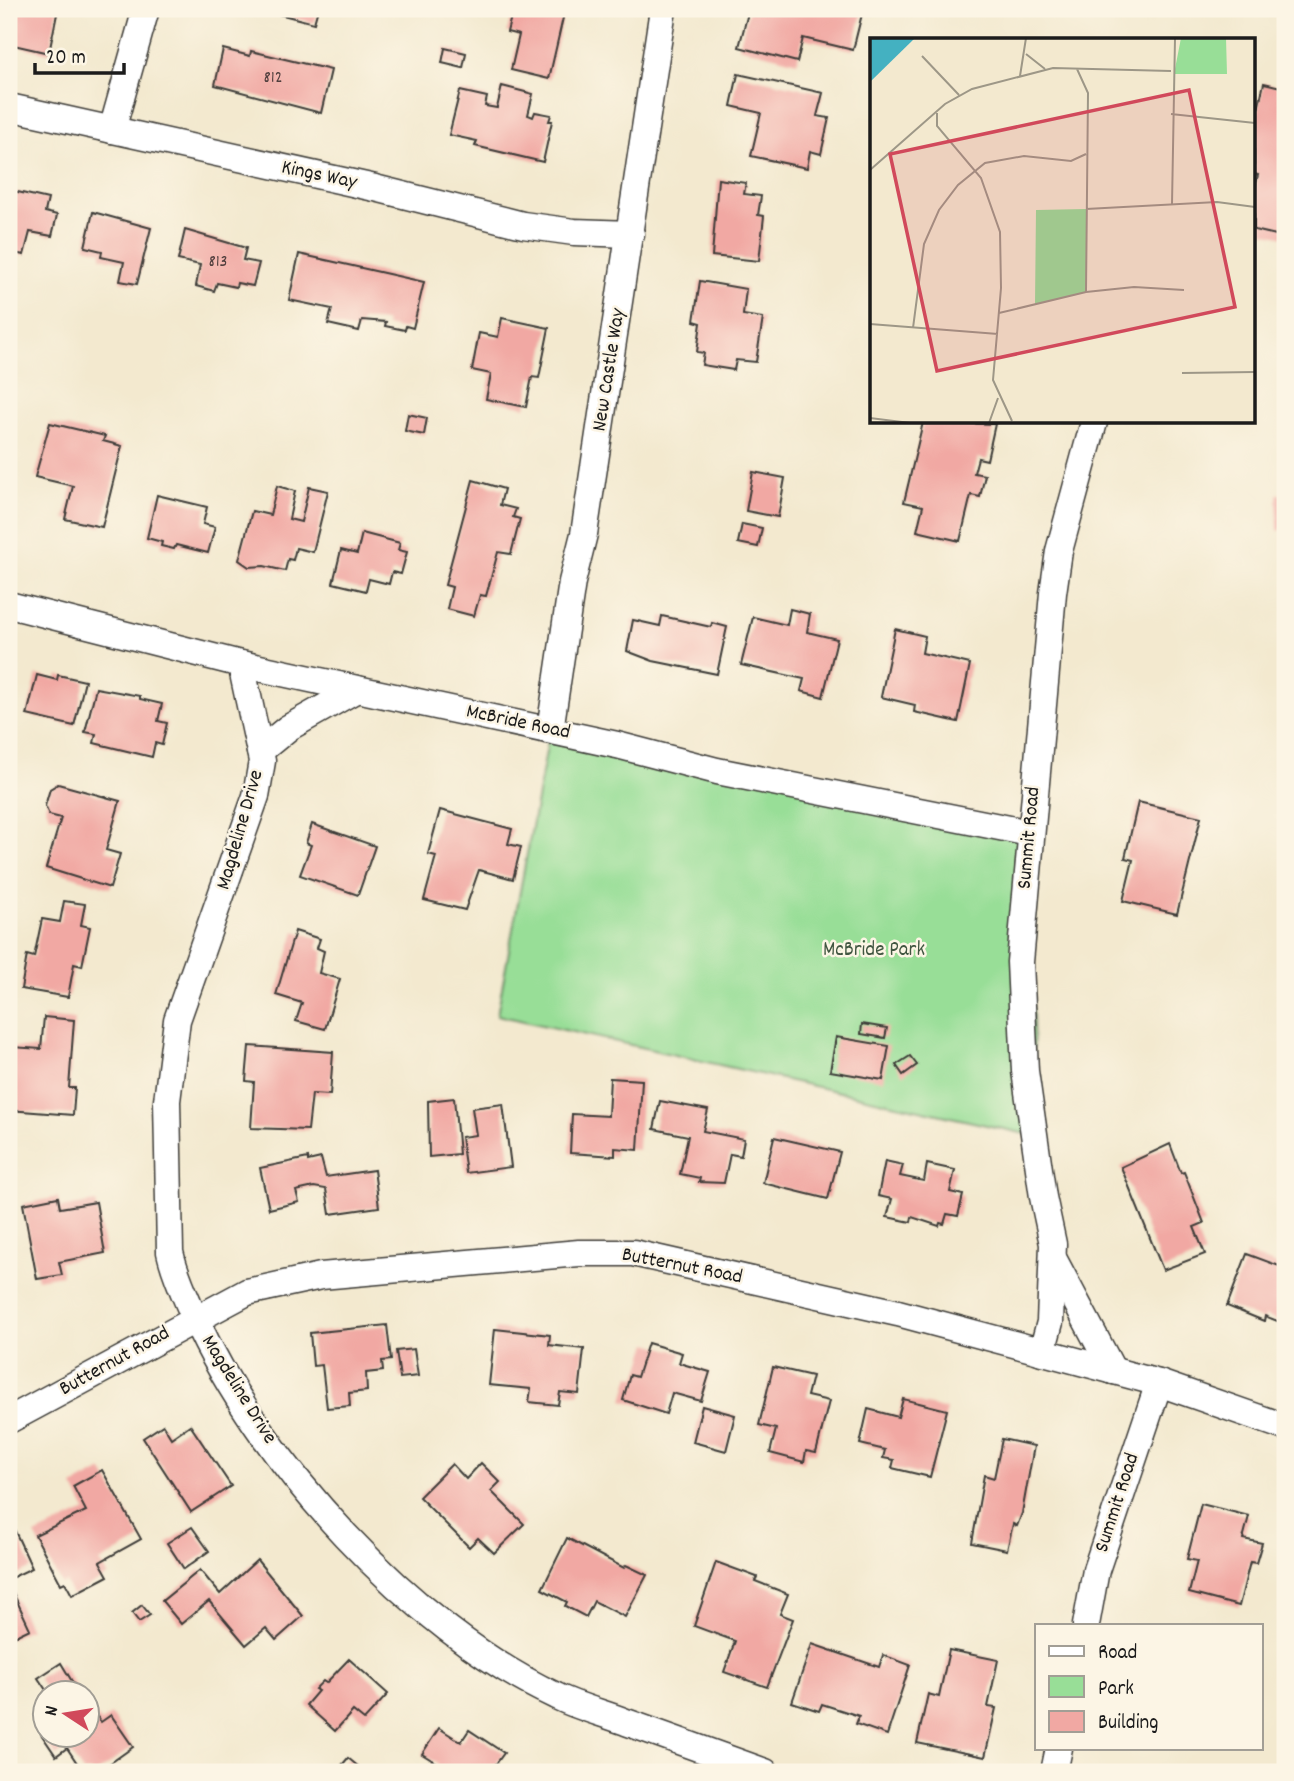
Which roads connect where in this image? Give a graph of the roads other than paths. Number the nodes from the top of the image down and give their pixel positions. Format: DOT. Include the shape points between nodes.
graph roads {
  1 [pos="146,9"];
  2 [pos="663,9"];
  3 [pos="9,107"];
  4 [pos="112,130"];
  5 [pos="631,234"];
  6 [pos="1093,424"];
  7 [pos="9,605"];
  8 [pos="241,664"];
  9 [pos="357,689"];
  10 [pos="550,730"];
  11 [pos="260,751"];
  12 [pos="1030,832"];
  13 [pos="1052,1258"];
  14 [pos="195,1318"];
  15 [pos="1042,1352"];
  16 [pos="1114,1371"];
  17 [pos="1159,1383"];
  18 [pos="9,1420"];
  19 [pos="1285,1427"];
  20 [pos="1086,1624"];
  21 [pos="1059,1750"];
  22 [pos="765,1772"];
  23 [pos="1054,1772"];
  1 -- 4 [label="street"];
  2 -- 5 [label="street, New Castle Way"];
  3 -- 4 [label="street, Kings Way"];
  4 -- 5 [label="street, Kings Way" via="523,225"];
  5 -- 10 [label="street, New Castle Way"];
  6 -- 12 [label="street, Summit Road" via="1056,572"];
  7 -- 8 [label="street, McBride Road"];
  8 -- 9 [label="street, McBride Road"];
  8 -- 11 [label="street, Magdeline Drive"];
  9 -- 10 [label="street, McBride Road"];
  9 -- 11 [label="street, Magdeline Drive" via="288,728"];
  10 -- 12 [label="street, McBride Road" via="717,771"];
  11 -- 14 [label="street, Magdeline Drive" via="256,796 177,1020 167,1101 170,1252"];
  12 -- 13 [label="street, Summit Road" via="1020,962 1025,1071 1054,1244"];
  13 -- 15 [label="street, Summit Road" via="1050,1322"];
  13 -- 16 [label="street, Summit Road"];
  14 -- 15 [label="street, Butternut Road" via="247,1292 321,1276 579,1252 633,1254 898,1313"];
  14 -- 18 [label="street, Butternut Road"];
  14 -- 22 [label="street, Magdeline Drive" via="212,1356 260,1431 323,1508 382,1572 471,1647 556,1696"];
  15 -- 16 [label="street, Butternut Road"];
  16 -- 17 [label="street, Butternut Road"];
  17 -- 19 [label="street, Butternut Road"];
  17 -- 20 [label="street, Summit Road" via="1096,1570"];
  21 -- 23 [label="street"];
}
